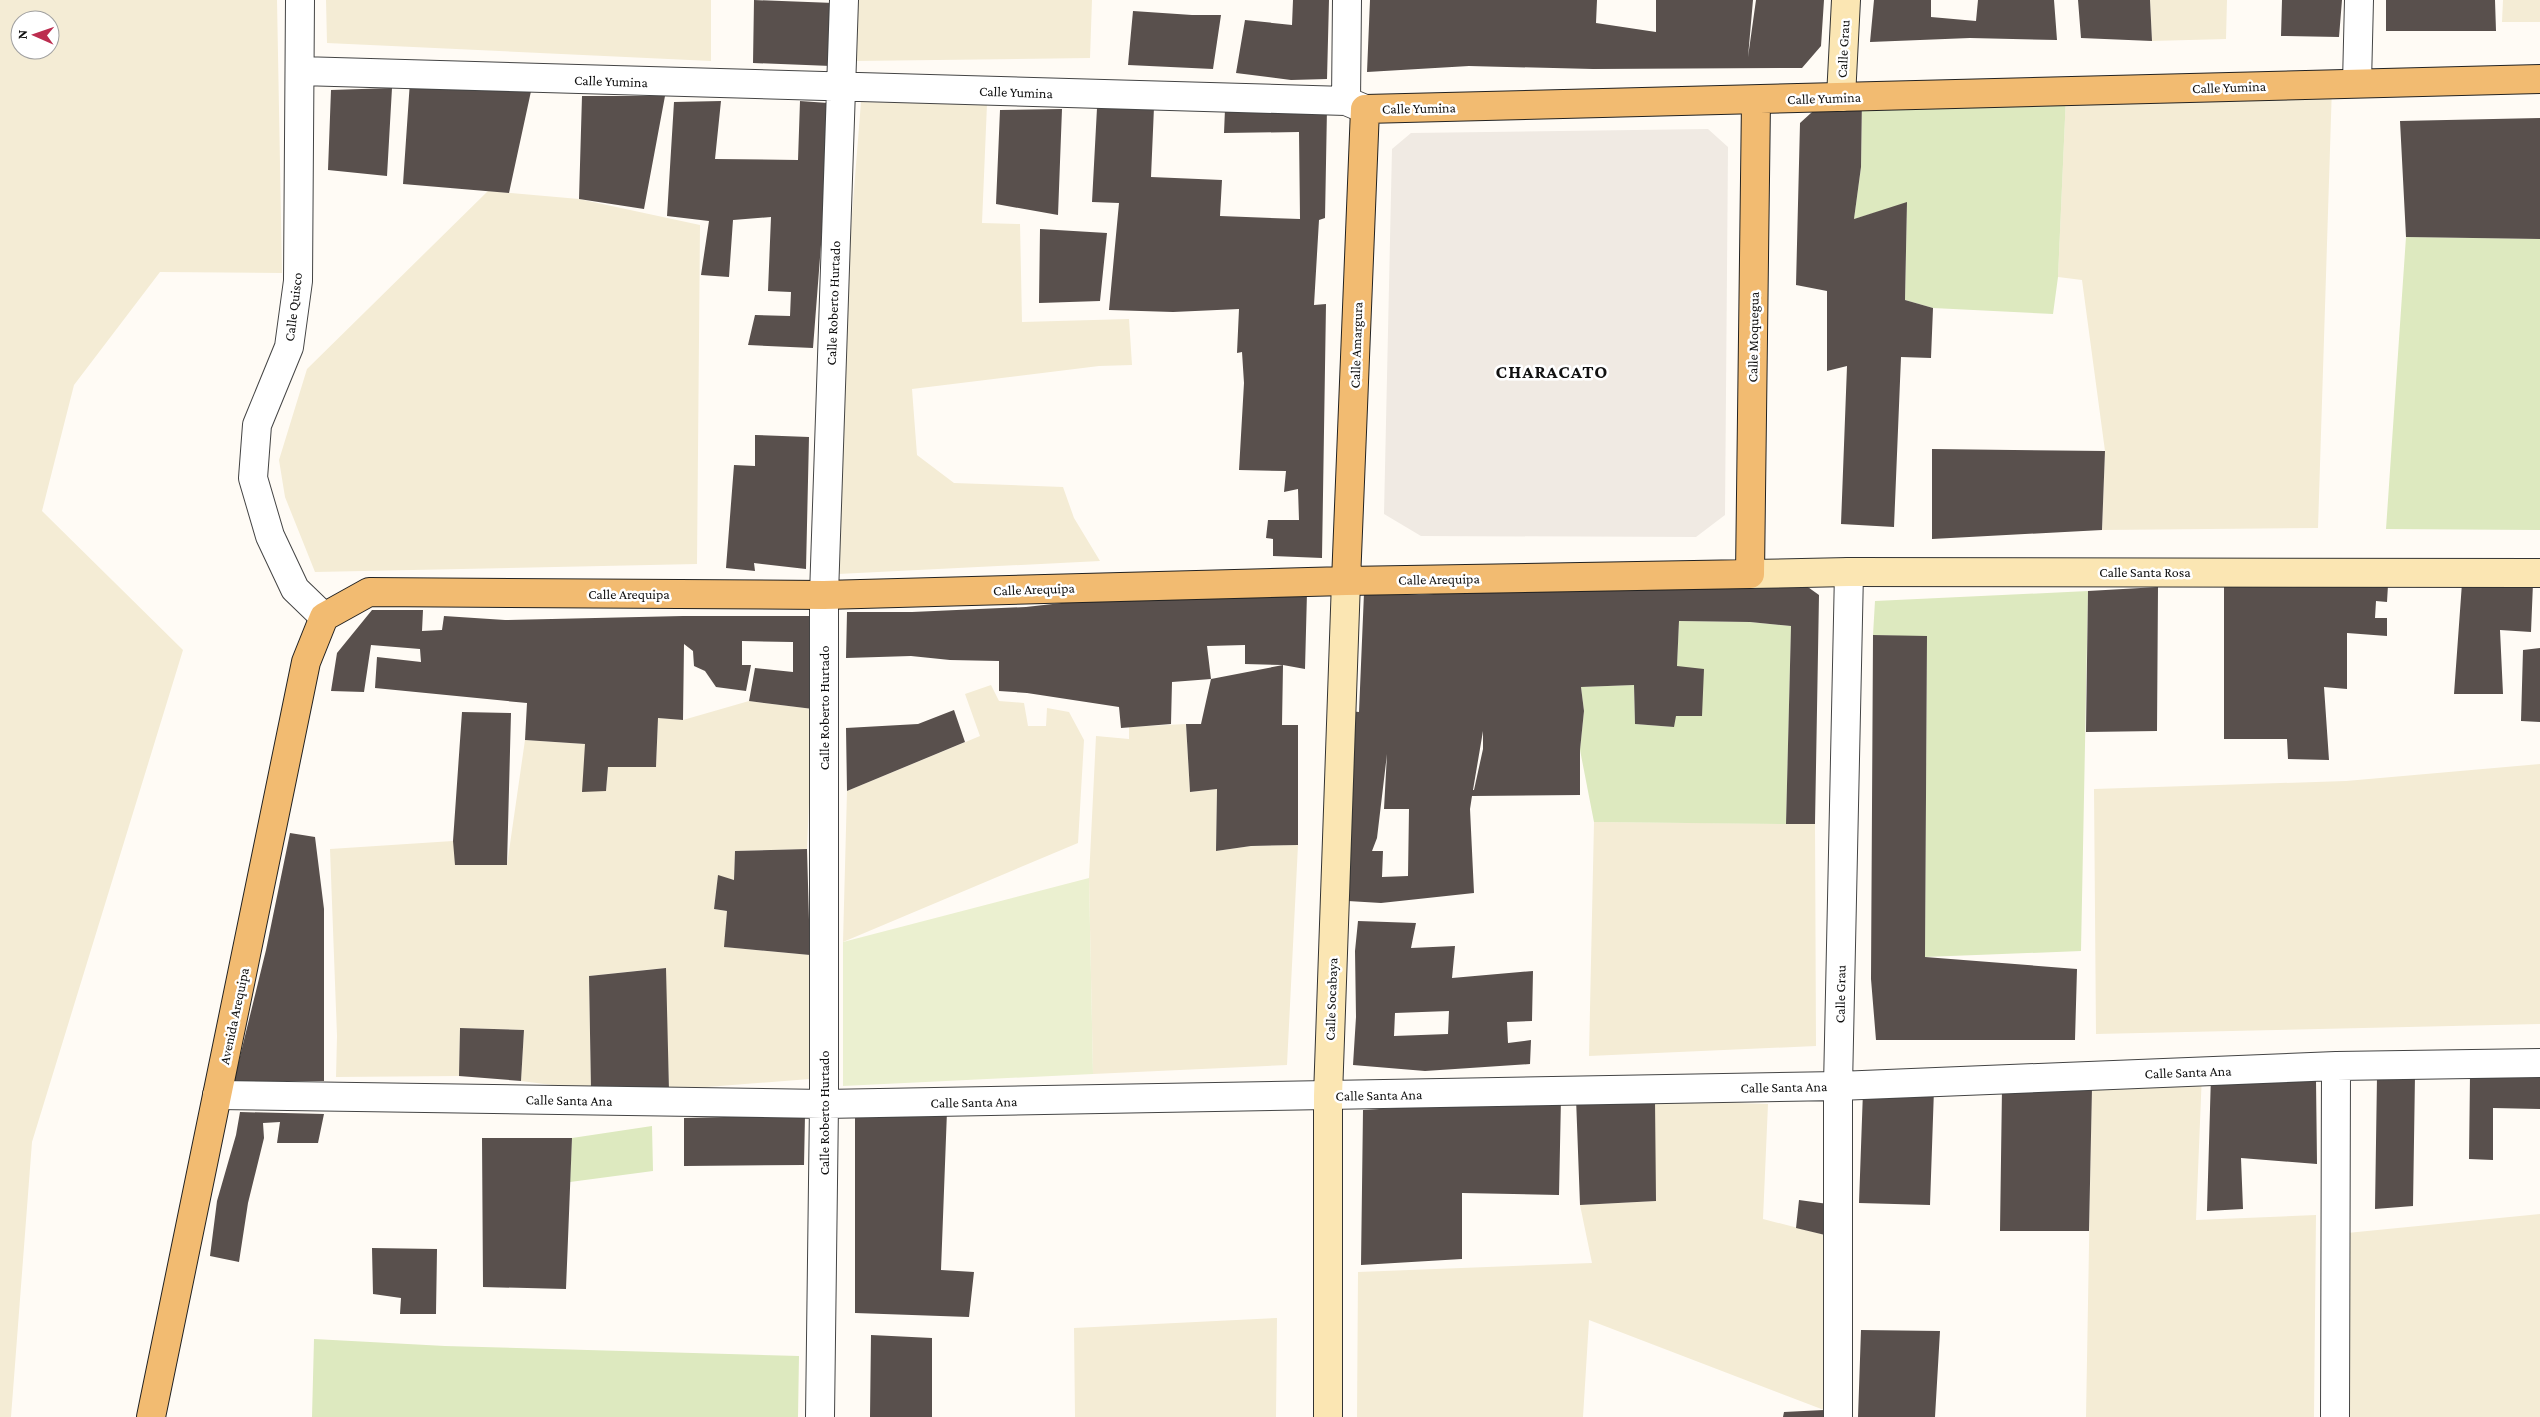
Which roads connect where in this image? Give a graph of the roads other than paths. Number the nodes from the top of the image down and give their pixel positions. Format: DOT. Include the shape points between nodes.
graph roads {
  1 [pos="300,0"];
  2 [pos="844,0"];
  3 [pos="1347,0"];
  4 [pos="1846,0"];
  5 [pos="2359,0"];
  6 [pos="300,71"];
  7 [pos="2540,79"];
  8 [pos="2357,83"];
  9 [pos="840,88"];
  10 [pos="1841,97"];
  11 [pos="1756,100"];
  12 [pos="1356,105"];
  13 [pos="1849,572"];
  14 [pos="2540,573"];
  15 [pos="1750,574"];
  16 [pos="1346,581"];
  17 [pos="824,595"];
  18 [pos="324,617"];
  19 [pos="2540,1063"];
  20 [pos="2336,1066"];
  21 [pos="1838,1086"];
  22 [pos="217,1095"];
  23 [pos="1328,1096"];
  24 [pos="824,1104"];
  25 [pos="151,1417"];
  26 [pos="820,1417"];
  27 [pos="1328,1417"];
  28 [pos="1838,1417"];
  29 [pos="2335,1417"];
  1 -- 6 [label="street, Calle Quisco"];
  2 -- 9 [label="street, Calle Roberto Hurtado"];
  3 -- 12 [label="street, Calle Amargura"];
  4 -- 10 [label="street, Calle Grau"];
  5 -- 8 [label="street"];
  6 -- 9 [label="street, Calle Yumina"];
  6 -- 18 [label="street, Calle Quisco" via="298,281 289,347 256,425 253,478 270,536 295,589"];
  7 -- 8 [label="main road, Calle Yumina"];
  8 -- 10 [label="main road, Calle Yumina"];
  9 -- 12 [label="street, Calle Yumina"];
  9 -- 17 [label="street, Calle Roberto Hurtado"];
  10 -- 11 [label="main road, Calle Yumina"];
  11 -- 12 [label="main road, Calle Yumina"];
  11 -- 15 [label="main road, Calle Moquegua"];
  12 -- 16 [label="main road, Calle Amargura"];
  13 -- 14 [label="street, Calle Santa Rosa"];
  13 -- 15 [label="street, Calle Santa Rosa"];
  13 -- 21 [label="street, Calle Grau"];
  15 -- 16 [label="main road, Calle Arequipa"];
  16 -- 17 [label="main road, Calle Arequipa"];
  16 -- 23 [label="street, Calle Socabaya"];
  17 -- 18 [label="main road, Calle Arequipa" via="369,592"];
  17 -- 24 [label="street, Calle Roberto Hurtado"];
  18 -- 22 [label="main road, Avenida Arequipa" via="306,662"];
  19 -- 20 [label="street, Calle Santa Ana"];
  20 -- 21 [label="street, Calle Santa Ana"];
  20 -- 29 [label="street"];
  21 -- 23 [label="street, Calle Santa Ana"];
  21 -- 28 [label="street, Calle Grau"];
  22 -- 24 [label="street, Calle Santa Ana"];
  22 -- 25 [label="main road, Avenida Arequipa"];
  23 -- 24 [label="street, Calle Santa Ana"];
  23 -- 27 [label="street, Calle Socabaya"];
  24 -- 26 [label="street, Calle Roberto Hurtado"];
}
